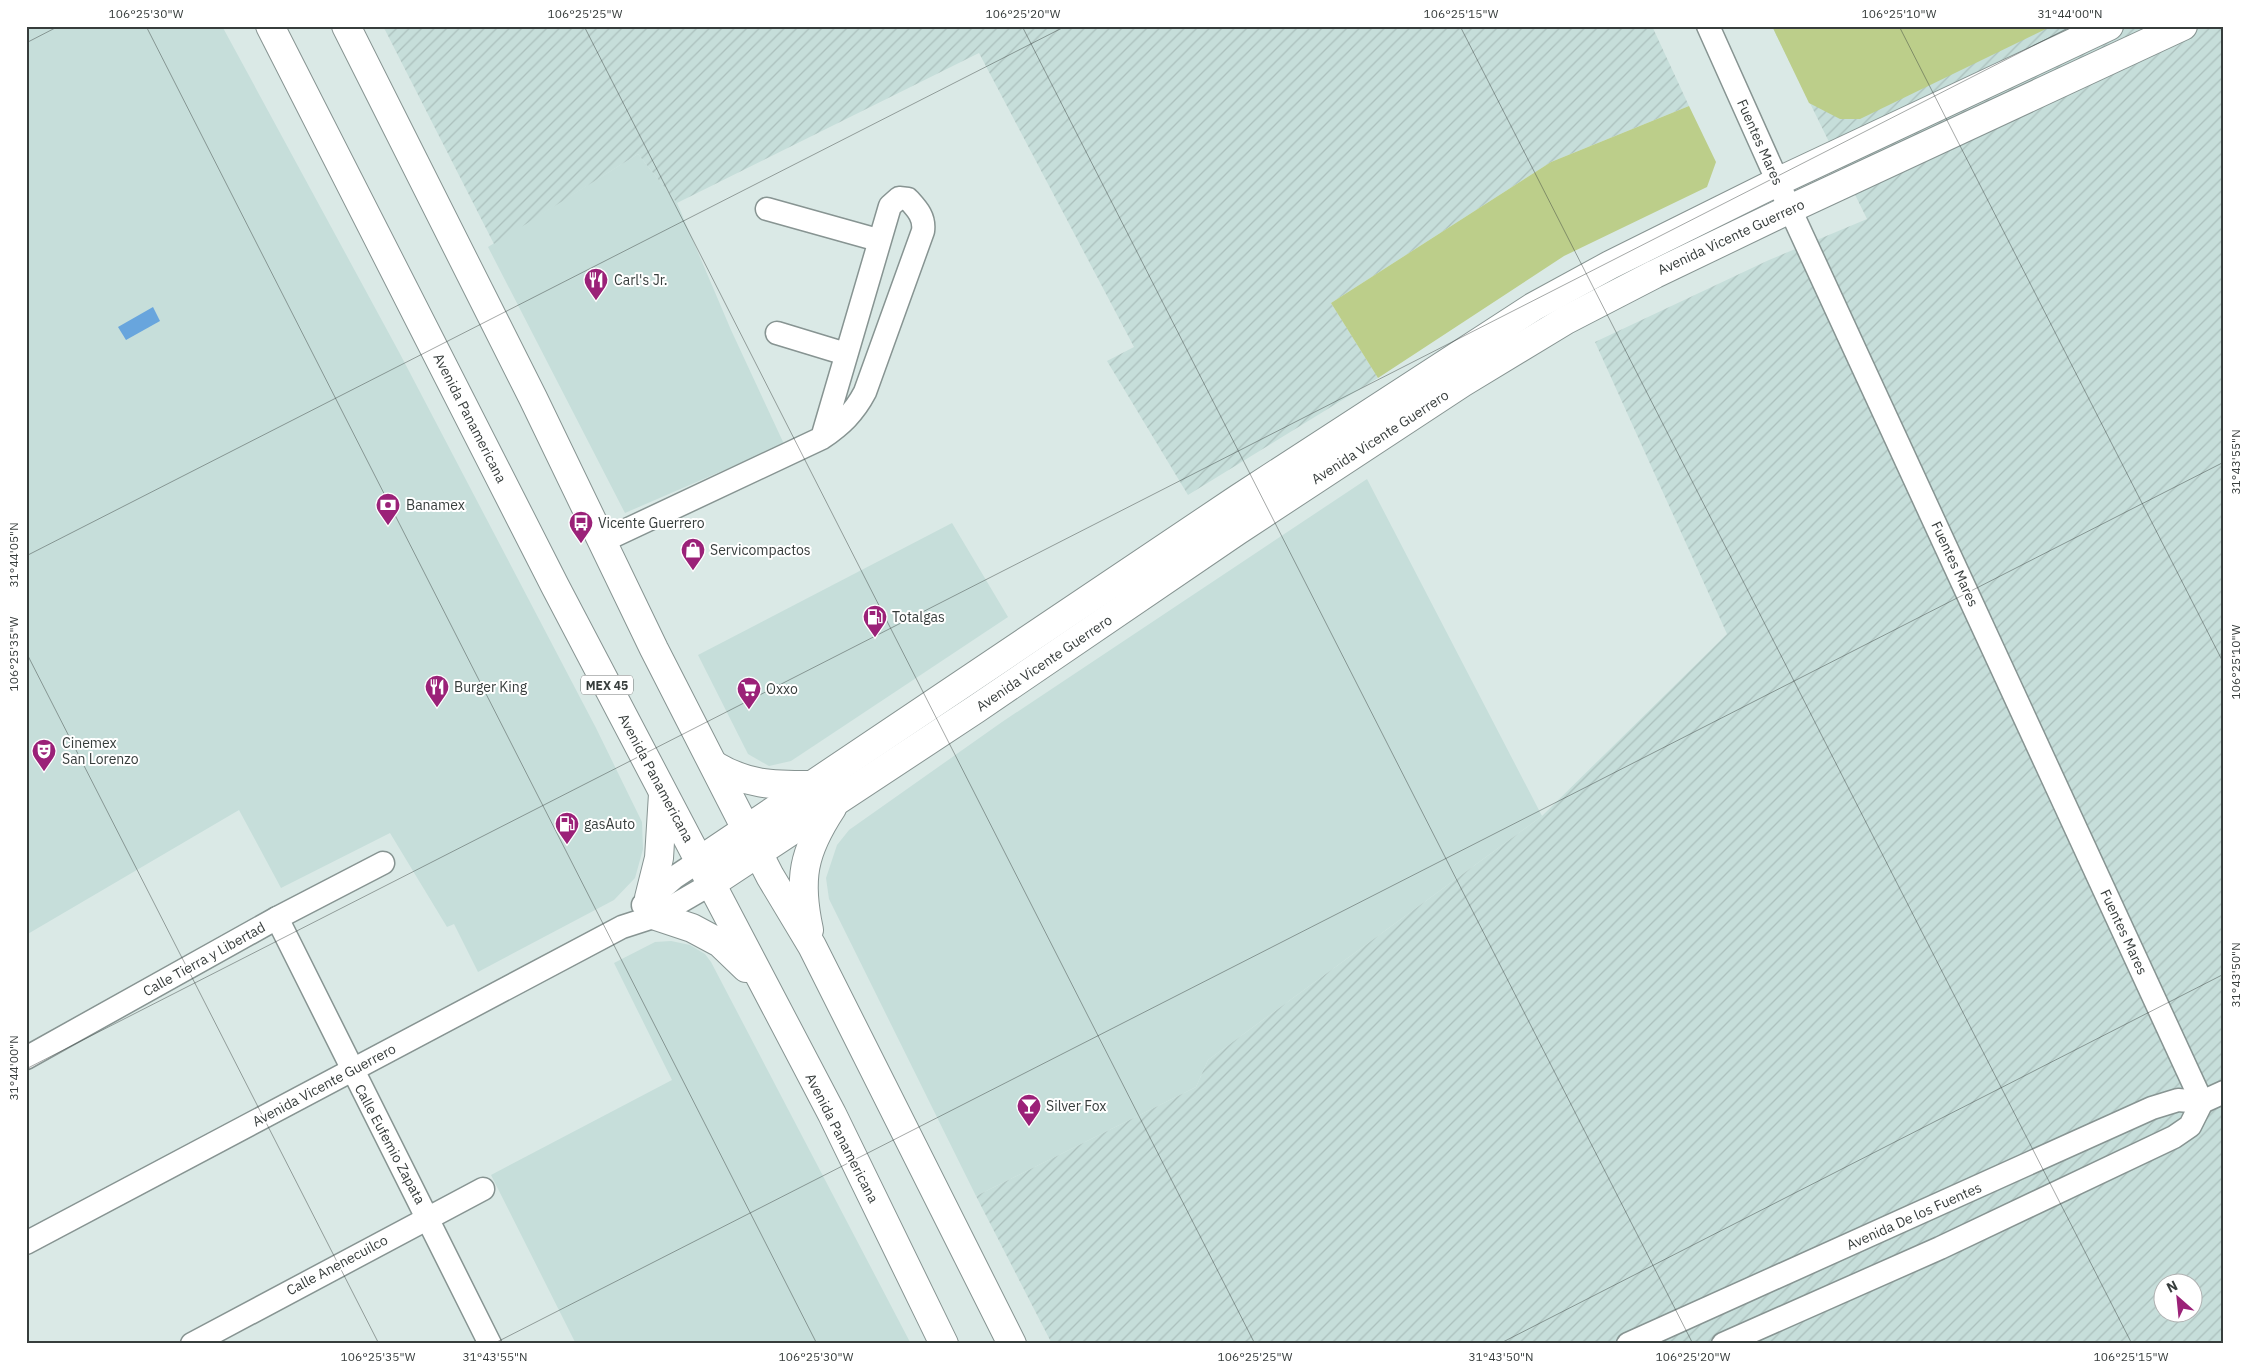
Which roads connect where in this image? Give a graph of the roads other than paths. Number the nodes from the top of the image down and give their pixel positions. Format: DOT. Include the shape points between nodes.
graph roads {
  1 [pos="346,26"];
  2 [pos="1708,26"];
  3 [pos="2109,26"];
  4 [pos="2183,26"];
  5 [pos="272,28"];
  6 [pos="1778,182"];
  7 [pos="767,209"];
  8 [pos="1790,209"];
  9 [pos="878,240"];
  10 [pos="777,333"];
  11 [pos="846,354"];
  12 [pos="822,438"];
  13 [pos="603,541"];
  14 [pos="714,765"];
  15 [pos="810,785"];
  16 [pos="663,790"];
  17 [pos="836,802"];
  18 [pos="746,828"];
  19 [pos="758,852"];
  20 [pos="383,863"];
  21 [pos="704,872"];
  22 [pos="653,907"];
  23 [pos="277,918"];
  24 [pos="812,946"];
  25 [pos="761,981"];
  26 [pos="26,1058"];
  27 [pos="352,1070"];
  28 [pos="2224,1092"];
  29 [pos="2202,1102"];
  30 [pos="483,1188"];
  31 [pos="428,1217"];
  32 [pos="26,1244"];
  33 [pos="192,1344"];
  34 [pos="490,1344"];
  35 [pos="944,1344"];
  36 [pos="1012,1344"];
  37 [pos="1628,1344"];
  38 [pos="1723,1344"];
  1 -- 13 [label="main road"];
  2 -- 6 [label="street, Fuentes Mares"];
  3 -- 6 [label="main road, Avenida Vicente Guerrero"];
  4 -- 8 [label="main road, Avenida Vicente Guerrero"];
  5 -- 16 [label="main road, Avenida Panamericana / MEX 45" via="555,586"];
  6 -- 8 [label="street, Fuentes Mares"];
  6 -- 15 [label="main road, Avenida Vicente Guerrero" via="1533,307 1231,503"];
  7 -- 9 [label="street"];
  8 -- 17 [label="main road, Avenida Vicente Guerrero" via="1604,299 1462,383 1236,531"];
  8 -- 29 [label="street, Fuentes Mares"];
  9 -- 11 [label="street"];
  9 -- 12 [label="street" via="890,206 899,198 908,199 921,214 923,231 865,392 844,423"];
  10 -- 11 [label="street"];
  11 -- 12 [label="street"];
  12 -- 13 [label="street"];
  13 -- 14 [label="main road"];
  14 -- 15 [label="main road" via="744,780"];
  14 -- 18 [label="main road"];
  15 -- 18 [label="main road, Avenida Vicente Guerrero"];
  16 -- 21 [label="main road, Avenida Panamericana / MEX 45"];
  16 -- 22 [label="main road"];
  17 -- 19 [label="main road, Avenida Vicente Guerrero"];
  17 -- 24 [label="main road" via="816,832 804,872 802,901"];
  18 -- 19 [label="main road"];
  18 -- 21 [label="main road, Avenida Vicente Guerrero"];
  19 -- 21 [label="main road, Avenida Vicente Guerrero"];
  19 -- 24 [label="main road"];
  20 -- 23 [label="street, Calle Tierra y Libertad"];
  21 -- 22 [label="street, Avenida Vicente Guerrero"];
  21 -- 25 [label="main road, Avenida Panamericana / MEX 45"];
  22 -- 25 [label="main road" via="720,943"];
  22 -- 27 [label="street, Avenida Vicente Guerrero" via="622,927"];
  23 -- 26 [label="street, Calle Tierra y Libertad"];
  23 -- 27 [label="street, Calle Eufemio Zapata"];
  24 -- 36 [label="main road"];
  25 -- 35 [label="main road, Avenida Panamericana / MEX 45" via="832,1114"];
  27 -- 31 [label="street, Calle Eufemio Zapata"];
  27 -- 32 [label="street, Avenida Vicente Guerrero"];
  28 -- 29 [label="street, Avenida De los Fuentes"];
  29 -- 37 [label="street, Avenida De los Fuentes" via="2178,1100 2152,1108"];
  29 -- 38 [label="street" via="2190,1126 2165,1142 1940,1248"];
  30 -- 31 [label="street, Calle Anenecuilco"];
  31 -- 33 [label="street, Calle Anenecuilco"];
  31 -- 34 [label="street, Calle Eufemio Zapata"];
}
